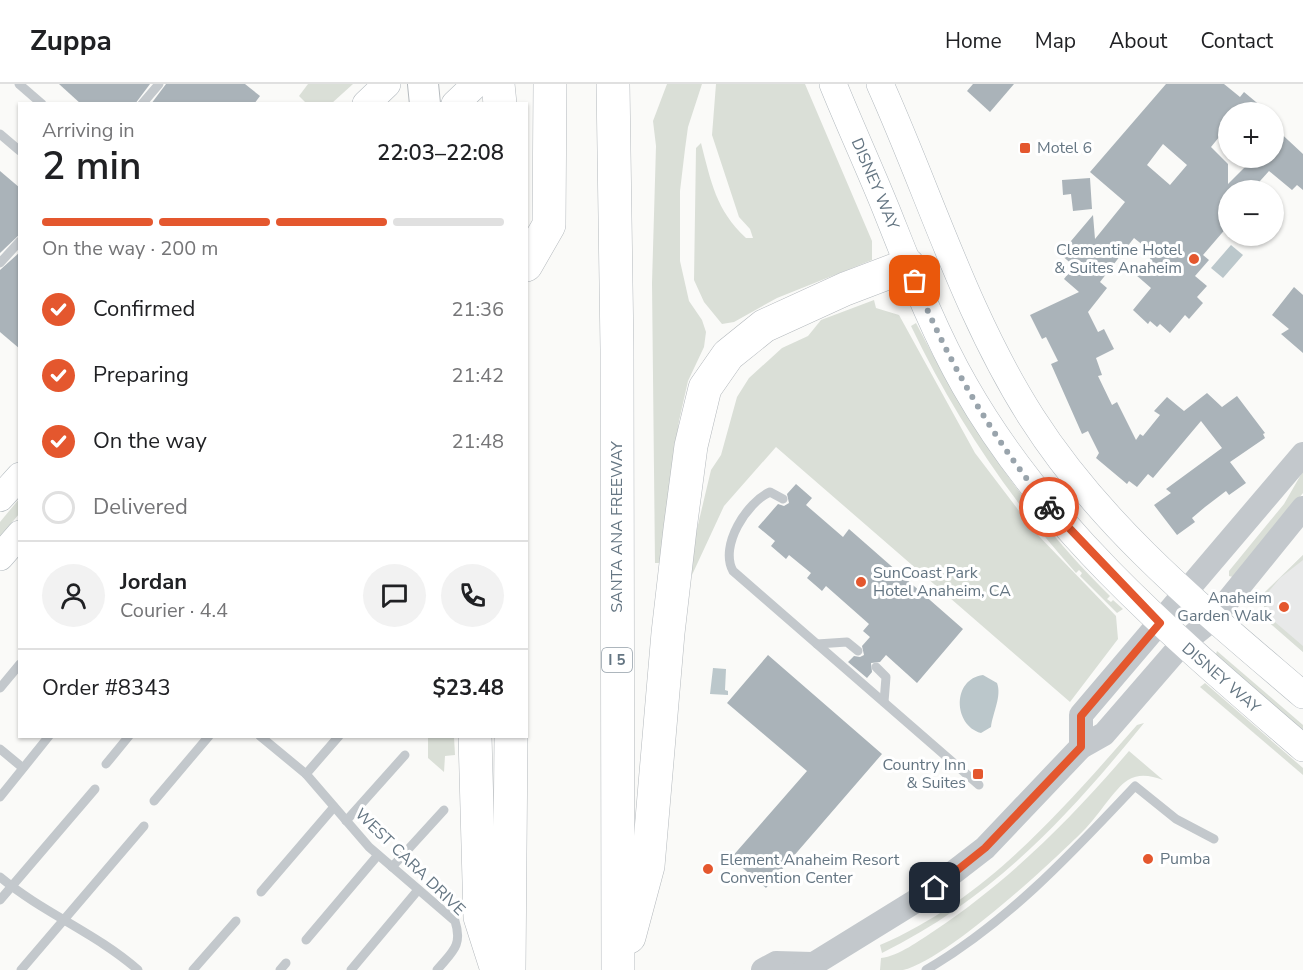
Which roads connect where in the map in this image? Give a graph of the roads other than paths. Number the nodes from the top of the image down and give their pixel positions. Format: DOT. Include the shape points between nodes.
graph roads {
  1 [pos="19,84"];
  2 [pos="159,84"];
  3 [pos="387,84"];
  4 [pos="423,84"];
  5 [pos="476,84"];
  6 [pos="498,84"];
  7 [pos="550,84"];
  8 [pos="833,84"];
  9 [pos="880,84"];
  10 [pos="614,89"];
  11 [pos="40,102"];
  12 [pos="144,102"];
  13 [pos="368,102"];
  14 [pos="425,102"];
  15 [pos="457,102"];
  16 [pos="500,102"];
  17 [pos="0,134"];
  18 [pos="18,149"];
  19 [pos="18,243"];
  20 [pos="948,246"];
  21 [pos="528,262"];
  22 [pos="0,263"];
  23 [pos="908,265"];
  24 [pos="1303,454"];
  25 [pos="18,478"];
  26 [pos="0,498"];
  27 [pos="783,499"];
  28 [pos="1303,508"];
  29 [pos="18,536"];
  30 [pos="0,556"];
  31 [pos="1185,594"];
  32 [pos="1213,619"];
  33 [pos="1160,623"];
  34 [pos="817,644"];
  35 [pos="1182,644"];
  36 [pos="858,651"];
  37 [pos="18,666"];
  38 [pos="876,667"];
  39 [pos="0,687"];
  40 [pos="1303,695"];
  41 [pos="884,702"];
  42 [pos="47,738"];
  43 [pos="127,738"];
  44 [pos="207,738"];
  45 [pos="262,738"];
  46 [pos="337,738"];
  47 [pos="475,738"];
  48 [pos="511,738"];
  49 [pos="1081,747"];
  50 [pos="1303,748"];
  51 [pos="0,749"];
  52 [pos="405,755"];
  53 [pos="106,764"];
  54 [pos="23,768"];
  55 [pos="306,774"];
  56 [pos="979,785"];
  57 [pos="95,789"];
  58 [pos="0,797"];
  59 [pos="154,801"];
  60 [pos="334,807"];
  61 [pos="444,810"];
  62 [pos="346,821"];
  63 [pos="144,826"];
  64 [pos="1214,839"];
  65 [pos="378,855"];
  66 [pos="392,867"];
  67 [pos="0,877"];
  68 [pos="11,887"];
  69 [pos="418,890"];
  70 [pos="261,892"];
  71 [pos="0,900"];
  72 [pos="64,920"];
  73 [pos="236,921"];
  74 [pos="306,940"];
  75 [pos="811,968"];
  76 [pos="21,970"];
  77 [pos="138,970"];
  78 [pos="193,970"];
  79 [pos="351,970"];
  80 [pos="437,970"];
  81 [pos="496,970"];
  82 [pos="509,970"];
  83 [pos="619,970"];
  84 [pos="763,970"];
  85 [pos="926,970"];
  1 -- 11 [label="lane"];
  2 -- 12 [label="lane"];
  3 -- 13 [label="main road"];
  4 -- 14 [label="main road"];
  5 -- 15 [label="main road"];
  6 -- 16 [label="highway"];
  7 -- 21 [label="highway" via="549,225"];
  8 -- 23 [label="main road, DISNEY WAY"];
  9 -- 20 [label="main road"];
  10 -- 83 [label="highway, SANTA ANA FREEWAY / I 5"];
  17 -- 18 [label="lane"];
  19 -- 22 [label="lane"];
  20 -- 23 [label="main road"];
  20 -- 31 [label="main road" via="991,344 1033,419 1096,503"];
  23 -- 33 [label="main road, DISNEY WAY" via="940,339 1006,450 1063,524"];
  23 -- 83 [label="highway" via="764,326 728,355 705,388 691,446 680,529 648,866"];
  24 -- 31 [label="street"];
  25 -- 26 [label="main road"];
  27 -- 34 [label="lane" via="770,492 754,502 732,540 728,563"];
  28 -- 32 [label="street"];
  29 -- 30 [label="main road"];
  31 -- 32 [label="main road"];
  31 -- 33 [label="street"];
  32 -- 35 [label="street"];
  32 -- 40 [label="main road"];
  33 -- 35 [label="main road, DISNEY WAY"];
  33 -- 49 [label="street" via="1081,716"];
  34 -- 36 [label="lane" via="847,642"];
  34 -- 41 [label="lane"];
  35 -- 49 [label="street" via="1104,734"];
  35 -- 50 [label="main road, DISNEY WAY"];
  37 -- 39 [label="lane"];
  38 -- 41 [label="lane" via="886,676"];
  41 -- 56 [label="lane"];
  42 -- 54 [label="lane"];
  43 -- 53 [label="lane"];
  44 -- 59 [label="lane"];
  45 -- 55 [label="lane, WEST CARA DRIVE"];
  46 -- 55 [label="lane"];
  47 -- 81 [label="highway" via="480,917"];
  48 -- 82 [label="highway"];
  49 -- 75 [label="street" via="1017,817 951,876"];
  51 -- 54 [label="lane"];
  52 -- 62 [label="lane"];
  54 -- 58 [label="lane"];
  55 -- 60 [label="lane, WEST CARA DRIVE"];
  57 -- 68 [label="lane"];
  60 -- 62 [label="lane, WEST CARA DRIVE"];
  60 -- 70 [label="lane"];
  61 -- 66 [label="lane"];
  62 -- 65 [label="lane, WEST CARA DRIVE"];
  63 -- 72 [label="lane"];
  64 -- 85 [label="lane" via="1176,819 1135,786 1023,901"];
  65 -- 66 [label="lane, WEST CARA DRIVE"];
  65 -- 74 [label="lane"];
  66 -- 69 [label="lane, WEST CARA DRIVE"];
  67 -- 68 [label="lane"];
  68 -- 71 [label="lane"];
  68 -- 72 [label="lane"];
  69 -- 79 [label="lane"];
  69 -- 80 [label="lane, WEST CARA DRIVE" via="454,921 459,935 456,948"];
  72 -- 76 [label="lane"];
  72 -- 77 [label="lane" via="115,950"];
  73 -- 78 [label="lane"];
  75 -- 84 [label="street" via="776,963"];
}
